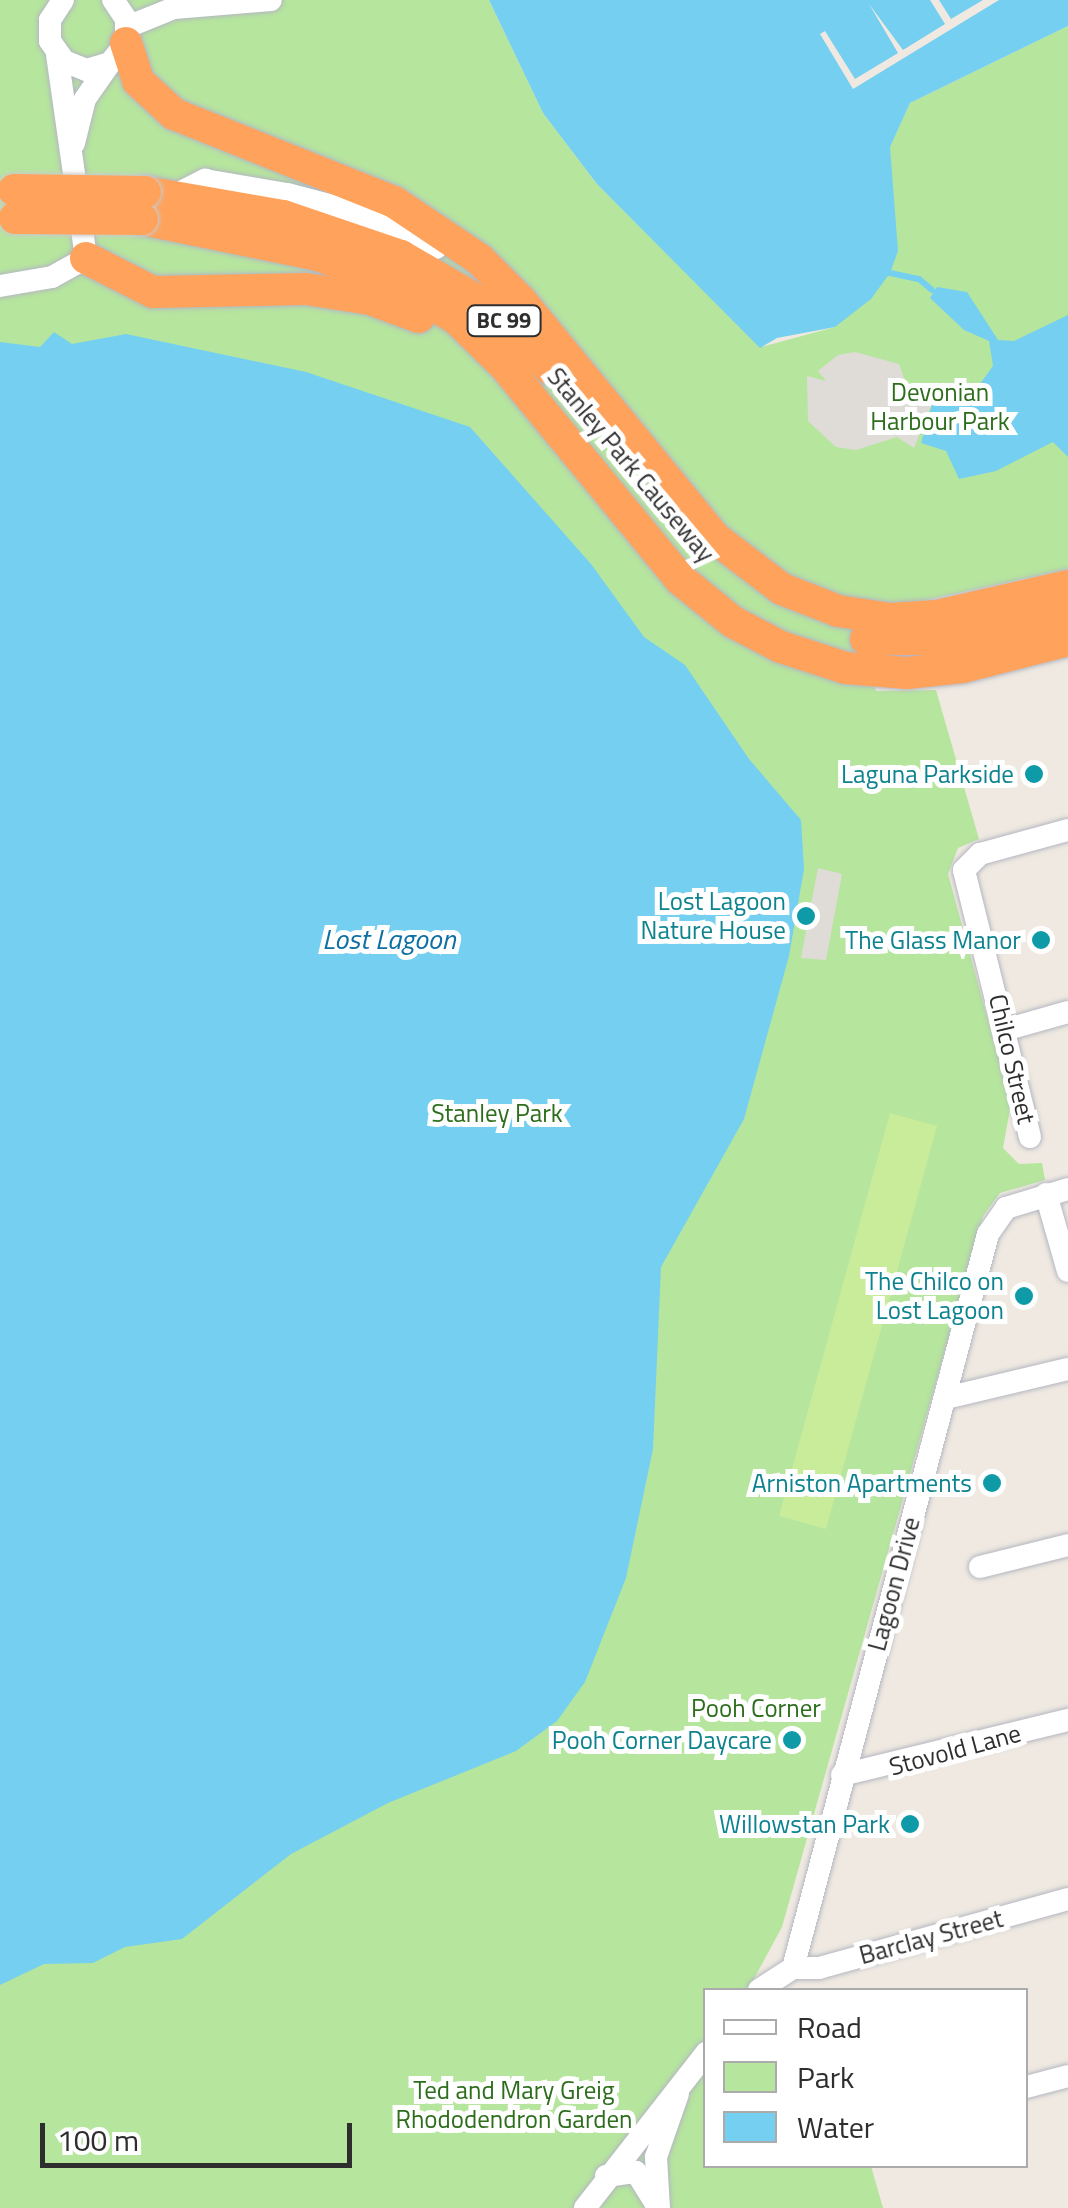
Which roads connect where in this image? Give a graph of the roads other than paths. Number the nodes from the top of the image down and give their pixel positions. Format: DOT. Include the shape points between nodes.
graph roads {
  1 [pos="40,0"];
  2 [pos="63,0"];
  3 [pos="114,0"];
  4 [pos="271,0"];
  5 [pos="49,27"];
  6 [pos="121,44"];
  7 [pos="57,55"];
  8 [pos="74,146"];
  9 [pos="154,202"];
  10 [pos="7,205"];
  11 [pos="86,258"];
  12 [pos="0,286"];
  13 [pos="542,326"];
  14 [pos="522,386"];
  15 [pos="1068,586"];
  16 [pos="1068,610"];
  17 [pos="861,627"];
  18 [pos="1068,640"];
  19 [pos="1068,830"];
  20 [pos="1068,1012"];
  21 [pos="1008,1029"];
  22 [pos="1030,1137"];
  23 [pos="1057,1192"];
  24 [pos="1068,1271"];
  25 [pos="1068,1369"];
  26 [pos="946,1398"];
  27 [pos="1068,1544"];
  28 [pos="980,1568"];
  29 [pos="1068,1720"];
  30 [pos="842,1775"];
  31 [pos="1068,1900"];
  32 [pos="793,1968"];
  33 [pos="762,1988"];
  34 [pos="703,2057"];
  35 [pos="1068,2076"];
  36 [pos="683,2082"];
  37 [pos="1028,2086"];
  38 [pos="606,2176"];
  39 [pos="584,2208"];
  40 [pos="658,2208"];
  1 -- 5 [label="street"];
  2 -- 5 [label="street"];
  3 -- 6 [label="street"];
  4 -- 6 [label="street" via="174,8"];
  5 -- 7 [label="street"];
  6 -- 7 [label="street" via="78,68"];
  6 -- 8 [label="street" via="85,100"];
  6 -- 13 [label="highway" via="138,81 174,114 415,214 492,271"];
  7 -- 8 [label="street" via="61,106"];
  8 -- 11 [label="street"];
  9 -- 10 [label="highway, Stanley Park Causeway / BC 99, bridge"];
  9 -- 13 [label="street" via="205,180 348,210 412,234"];
  9 -- 14 [label="highway, Stanley Park Causeway / BC 99" via="396,284 468,328"];
  9 -- 17 [label="highway, Stanley Park Causeway / BC 99" via="338,232 462,289 527,342 686,536 741,587 808,623"];
  11 -- 12 [label="street" via="52,277"];
  11 -- 14 [label="highway" via="153,292 285,288 388,304 433,324"];
  13 -- 17 [label="highway" via="731,553 794,595"];
  14 -- 18 [label="highway, Stanley Park Causeway / BC 99" via="670,568 745,629 807,658 907,674 963,668"];
  15 -- 17 [label="highway"];
  16 -- 17 [label="highway, Stanley Park Causeway / BC 99" via="930,640"];
  19 -- 21 [label="street, Chilco Street" via="980,854 966,866"];
  20 -- 21 [label="street"];
  21 -- 22 [label="street, Chilco Street"];
  23 -- 24 [label="street"];
  23 -- 26 [label="street, Lagoon Drive" via="1011,1205 994,1220"];
  25 -- 26 [label="street"];
  26 -- 30 [label="street, Lagoon Drive"];
  27 -- 28 [label="street"];
  29 -- 30 [label="street, Stovold Lane"];
  30 -- 32 [label="street, Lagoon Drive"];
  31 -- 32 [label="street, Barclay Street" via="819,1968"];
  32 -- 33 [label="street"];
  34 -- 36 [label="street"];
  35 -- 37 [label="street"];
  36 -- 38 [label="street"];
  36 -- 40 [label="street" via="656,2157"];
  38 -- 39 [label="street"];
  38 -- 40 [label="street" via="626,2168 636,2172"];
}
